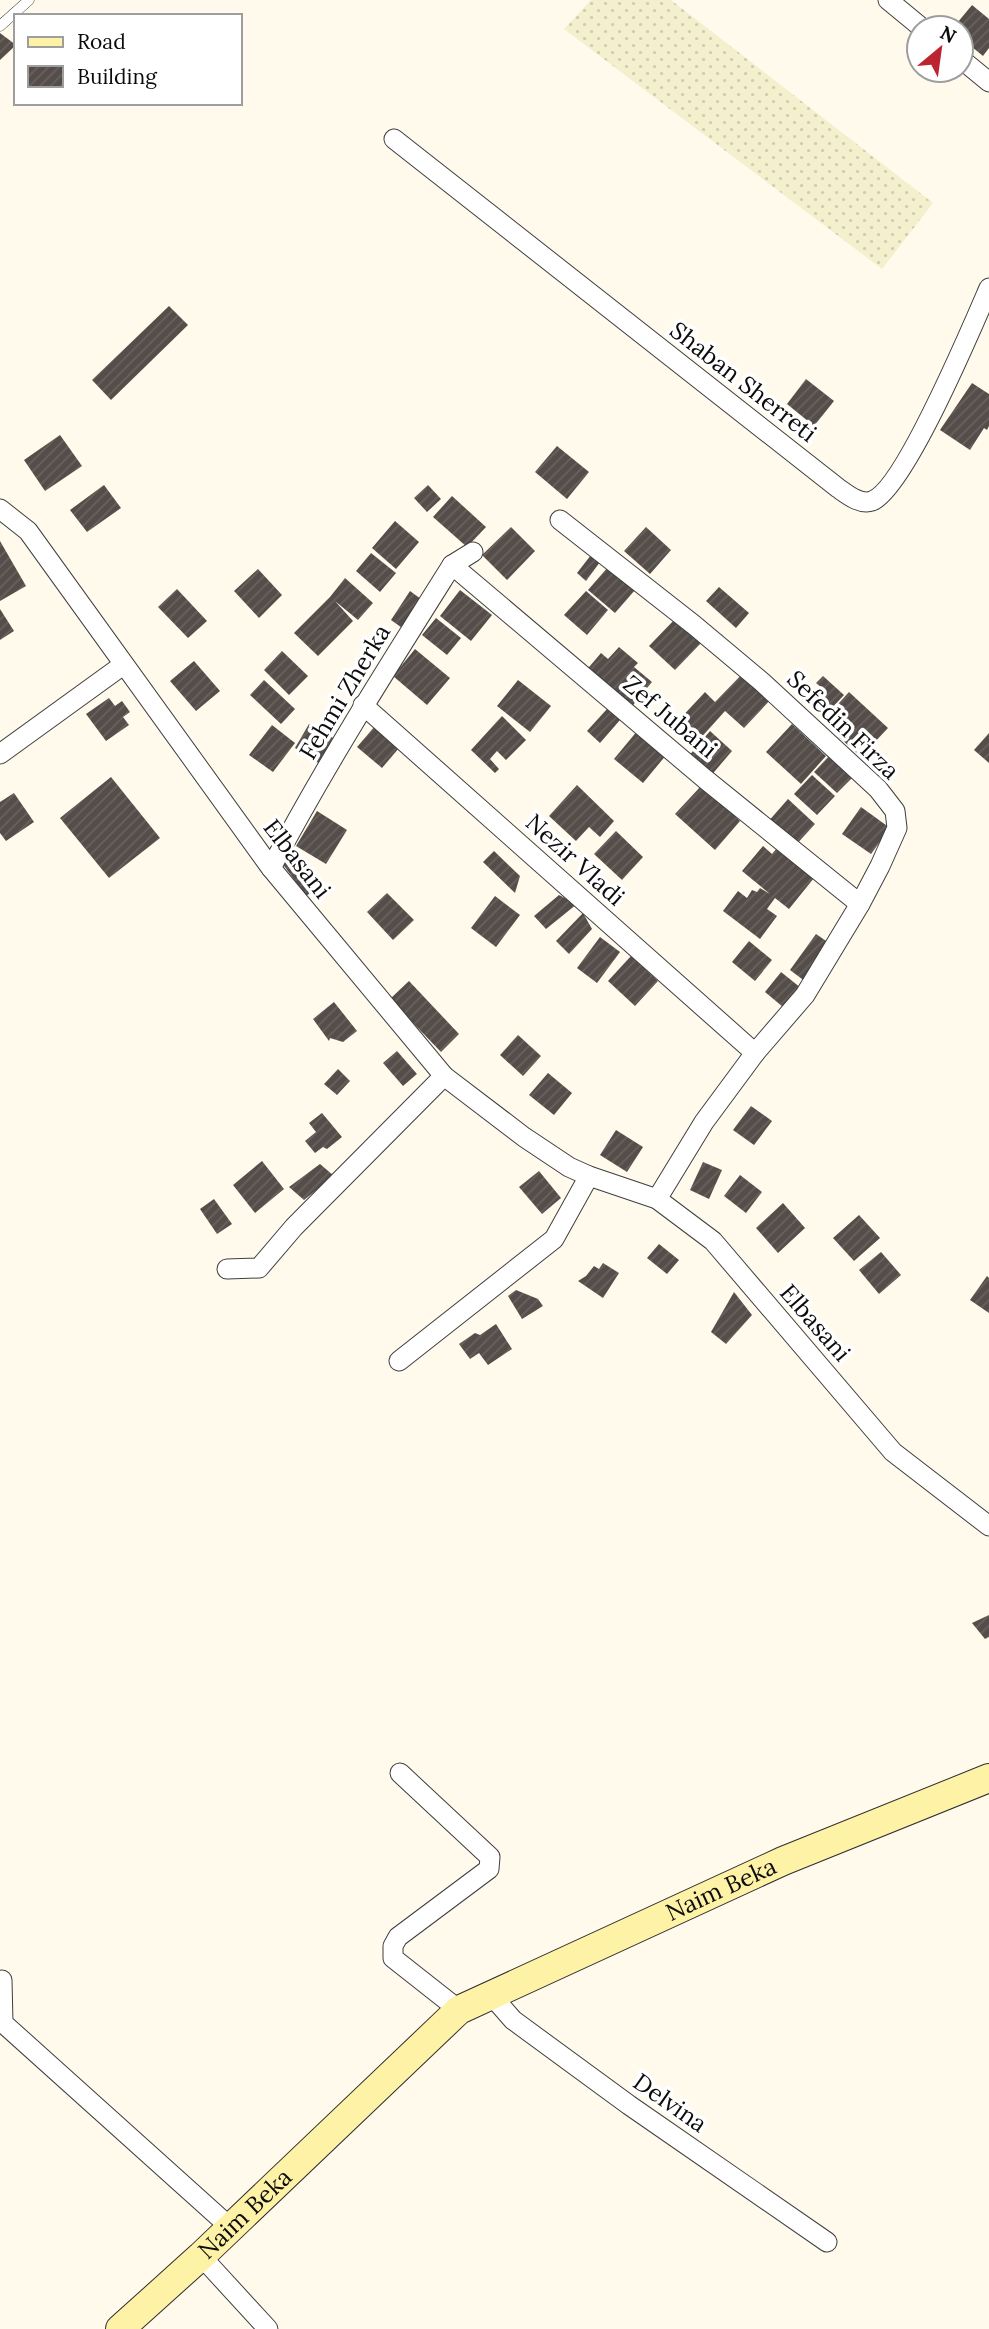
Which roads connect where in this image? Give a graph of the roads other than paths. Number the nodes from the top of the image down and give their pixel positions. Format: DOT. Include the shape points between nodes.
graph roads {
  1 [pos="29,0"];
  2 [pos="888,0"];
  3 [pos="905,14"];
  4 [pos="0,26"];
  5 [pos="975,71"];
  6 [pos="989,82"];
  7 [pos="394,139"];
  8 [pos="989,288"];
  9 [pos="0,509"];
  10 [pos="560,520"];
  11 [pos="473,552"];
  12 [pos="452,565"];
  13 [pos="123,665"];
  14 [pos="363,705"];
  15 [pos="0,754"];
  16 [pos="271,868"];
  17 [pos="860,904"];
  18 [pos="755,1053"];
  19 [pos="444,1076"];
  20 [pos="589,1176"];
  21 [pos="657,1199"];
  22 [pos="227,1269"];
  23 [pos="399,1361"];
  24 [pos="989,1526"];
  25 [pos="401,1773"];
  26 [pos="989,1778"];
  27 [pos="2,1980"];
  28 [pos="492,1996"];
  29 [pos="459,2010"];
  30 [pos="231,2228"];
  31 [pos="827,2242"];
  32 [pos="201,2256"];
  33 [pos="120,2329"];
  34 [pos="268,2329"];
  1 -- 4 [label="lane"];
  2 -- 3 [label="street"];
  5 -- 6 [label="street"];
  7 -- 8 [label="street, Shaban Sherreti" via="861,502 884,493 909,455 956,367"];
  9 -- 13 [label="street, Elbasani" via="28,531"];
  10 -- 17 [label="street, Sefedin Firza" via="762,682 878,789 895,811 897,828"];
  11 -- 12 [label="street, Fehmi Zherka"];
  12 -- 14 [label="street, Fehmi Zherka"];
  12 -- 17 [label="street, Zef Jubani"];
  13 -- 15 [label="street"];
  13 -- 16 [label="street, Elbasani"];
  14 -- 16 [label="street, Fehmi Zherka"];
  14 -- 18 [label="street, Nezir Vladi"];
  16 -- 19 [label="street, Elbasani"];
  17 -- 18 [label="street, Sefedin Firza" via="805,995"];
  18 -- 21 [label="street, Sefedin Firza" via="704,1122"];
  19 -- 20 [label="street, Elbasani" via="524,1136"];
  19 -- 22 [label="street" via="293,1227 259,1268"];
  20 -- 21 [label="street, Elbasani"];
  20 -- 23 [label="street" via="554,1239"];
  21 -- 24 [label="street, Elbasani" via="713,1241 894,1452"];
  25 -- 29 [label="street" via="490,1857 489,1869 398,1937 393,1946 393,1958"];
  26 -- 28 [label="street, Naim Beka" via="783,1861"];
  27 -- 30 [label="street" via="3,2023"];
  28 -- 29 [label="street, Naim Beka"];
  28 -- 31 [label="street, Delvina" via="513,2020 618,2098"];
  29 -- 30 [label="street, Naim Beka"];
  30 -- 32 [label="street, Naim Beka"];
  32 -- 33 [label="street, Naim Beka"];
  32 -- 34 [label="street"];
}
